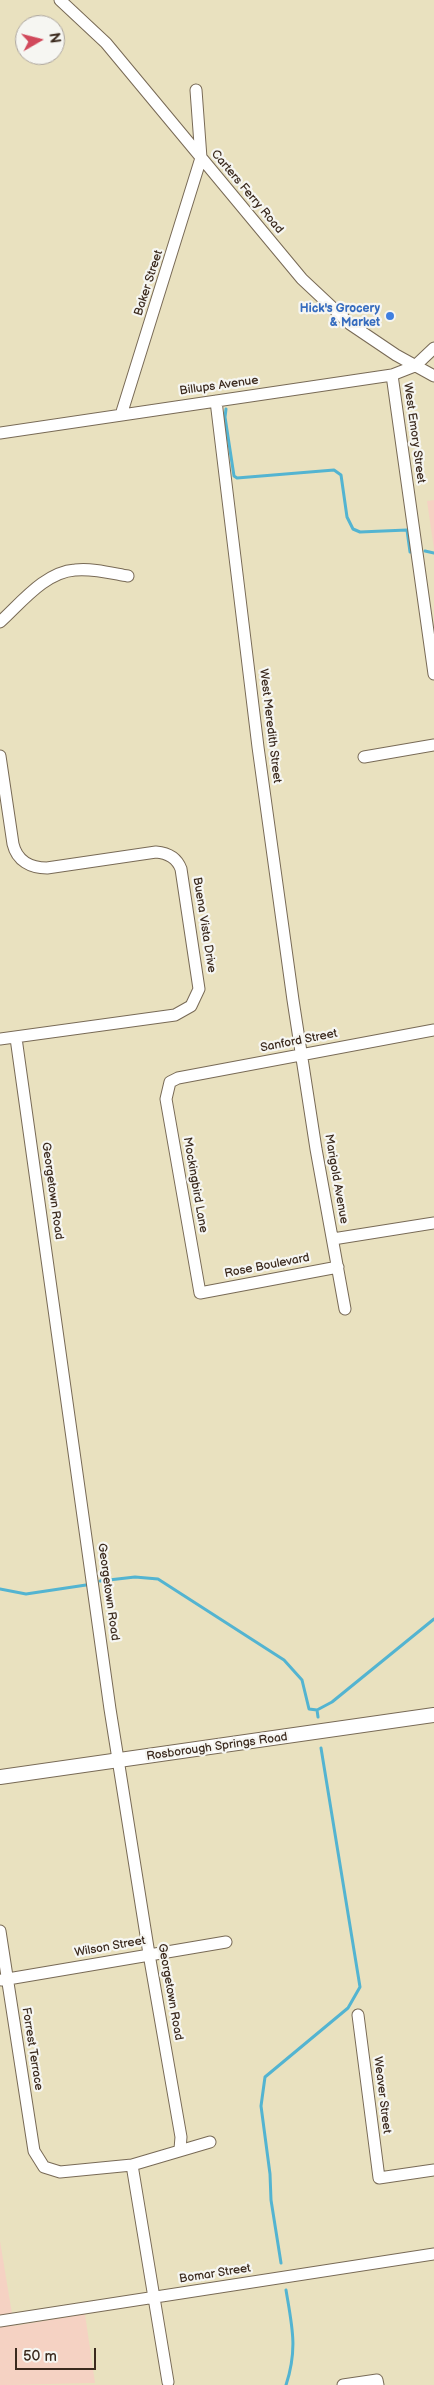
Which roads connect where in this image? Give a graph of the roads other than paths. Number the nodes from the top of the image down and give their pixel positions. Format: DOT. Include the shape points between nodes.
graph roads {
  1 [pos="60,0"];
  2 [pos="196,90"];
  3 [pos="201,158"];
  4 [pos="434,348"];
  5 [pos="414,366"];
  6 [pos="392,375"];
  7 [pos="434,376"];
  8 [pos="216,401"];
  9 [pos="121,415"];
  10 [pos="0,434"];
  11 [pos="128,576"];
  12 [pos="0,622"];
  13 [pos="434,674"];
  14 [pos="434,745"];
  15 [pos="0,756"];
  16 [pos="364,757"];
  17 [pos="434,1030"];
  18 [pos="16,1038"];
  19 [pos="0,1039"];
  20 [pos="303,1054"];
  21 [pos="170,1082"];
  22 [pos="434,1222"];
  23 [pos="333,1239"];
  24 [pos="338,1266"];
  25 [pos="200,1293"];
  26 [pos="345,1309"];
  27 [pos="434,1716"];
  28 [pos="118,1761"];
  29 [pos="0,1777"];
  30 [pos="0,1931"];
  31 [pos="226,1942"];
  32 [pos="149,1954"];
  33 [pos="4,1980"];
  34 [pos="358,2015"];
  35 [pos="210,2142"];
  36 [pos="180,2149"];
  37 [pos="132,2165"];
  38 [pos="434,2170"];
  39 [pos="434,2254"];
  40 [pos="155,2297"];
  41 [pos="0,2321"];
  42 [pos="168,2382"];
  43 [pos="343,2385"];
  44 [pos="378,2385"];
  1 -- 3 [label="street, Carters Ferry Road" via="106,43"];
  2 -- 3 [label="street"];
  3 -- 5 [label="street, Carters Ferry Road" via="323,300 350,324"];
  3 -- 9 [label="street, Baker Street"];
  4 -- 5 [label="street, Billups Avenue"];
  5 -- 6 [label="street, Billups Avenue"];
  5 -- 7 [label="street, Carters Ferry Road"];
  6 -- 8 [label="street, Billups Avenue"];
  6 -- 13 [label="street, West Emory Street"];
  8 -- 9 [label="street, Billups Avenue"];
  8 -- 20 [label="street, West Meredith Street" via="258,747"];
  9 -- 10 [label="street, Billups Avenue"];
  11 -- 12 [label="street" via="84,570 61,573 45,582"];
  14 -- 16 [label="street"];
  15 -- 18 [label="street, Buena Vista Drive" via="13,844 17,855 26,863 36,868 47,868 156,852 172,856 179,863 199,989 191,1006 175,1015"];
  17 -- 20 [label="street, Sanford Street"];
  18 -- 19 [label="street, Buena Vista Drive"];
  18 -- 28 [label="street, Georgetown Road"];
  20 -- 21 [label="street, Sanford Street"];
  20 -- 23 [label="street, Marigold Avenue"];
  21 -- 25 [label="street, Mockingbird Lane" via="166,1099"];
  22 -- 23 [label="street"];
  23 -- 24 [label="street, Marigold Avenue"];
  24 -- 25 [label="street, Rose Boulevard"];
  24 -- 26 [label="street, Marigold Avenue"];
  27 -- 28 [label="street, Rosborough Springs Road"];
  28 -- 29 [label="street, Rosborough Springs Road"];
  28 -- 32 [label="street, Georgetown Road"];
  30 -- 33 [label="street, Forrest Terrace"];
  31 -- 32 [label="street, Wilson Street"];
  32 -- 33 [label="street, Wilson Street"];
  32 -- 36 [label="street, Georgetown Road" via="181,2137"];
  33 -- 37 [label="street, Forrest Terrace" via="34,2151 44,2167 60,2172"];
  34 -- 38 [label="street, Weaver Street" via="379,2178"];
  35 -- 36 [label="street"];
  36 -- 37 [label="street" via="159,2159"];
  37 -- 40 [label="street"];
  39 -- 40 [label="street, Bomar Street"];
  40 -- 41 [label="street, Bomar Street"];
  40 -- 42 [label="street"];
  43 -- 44 [label="street" via="377,2380"];
}
